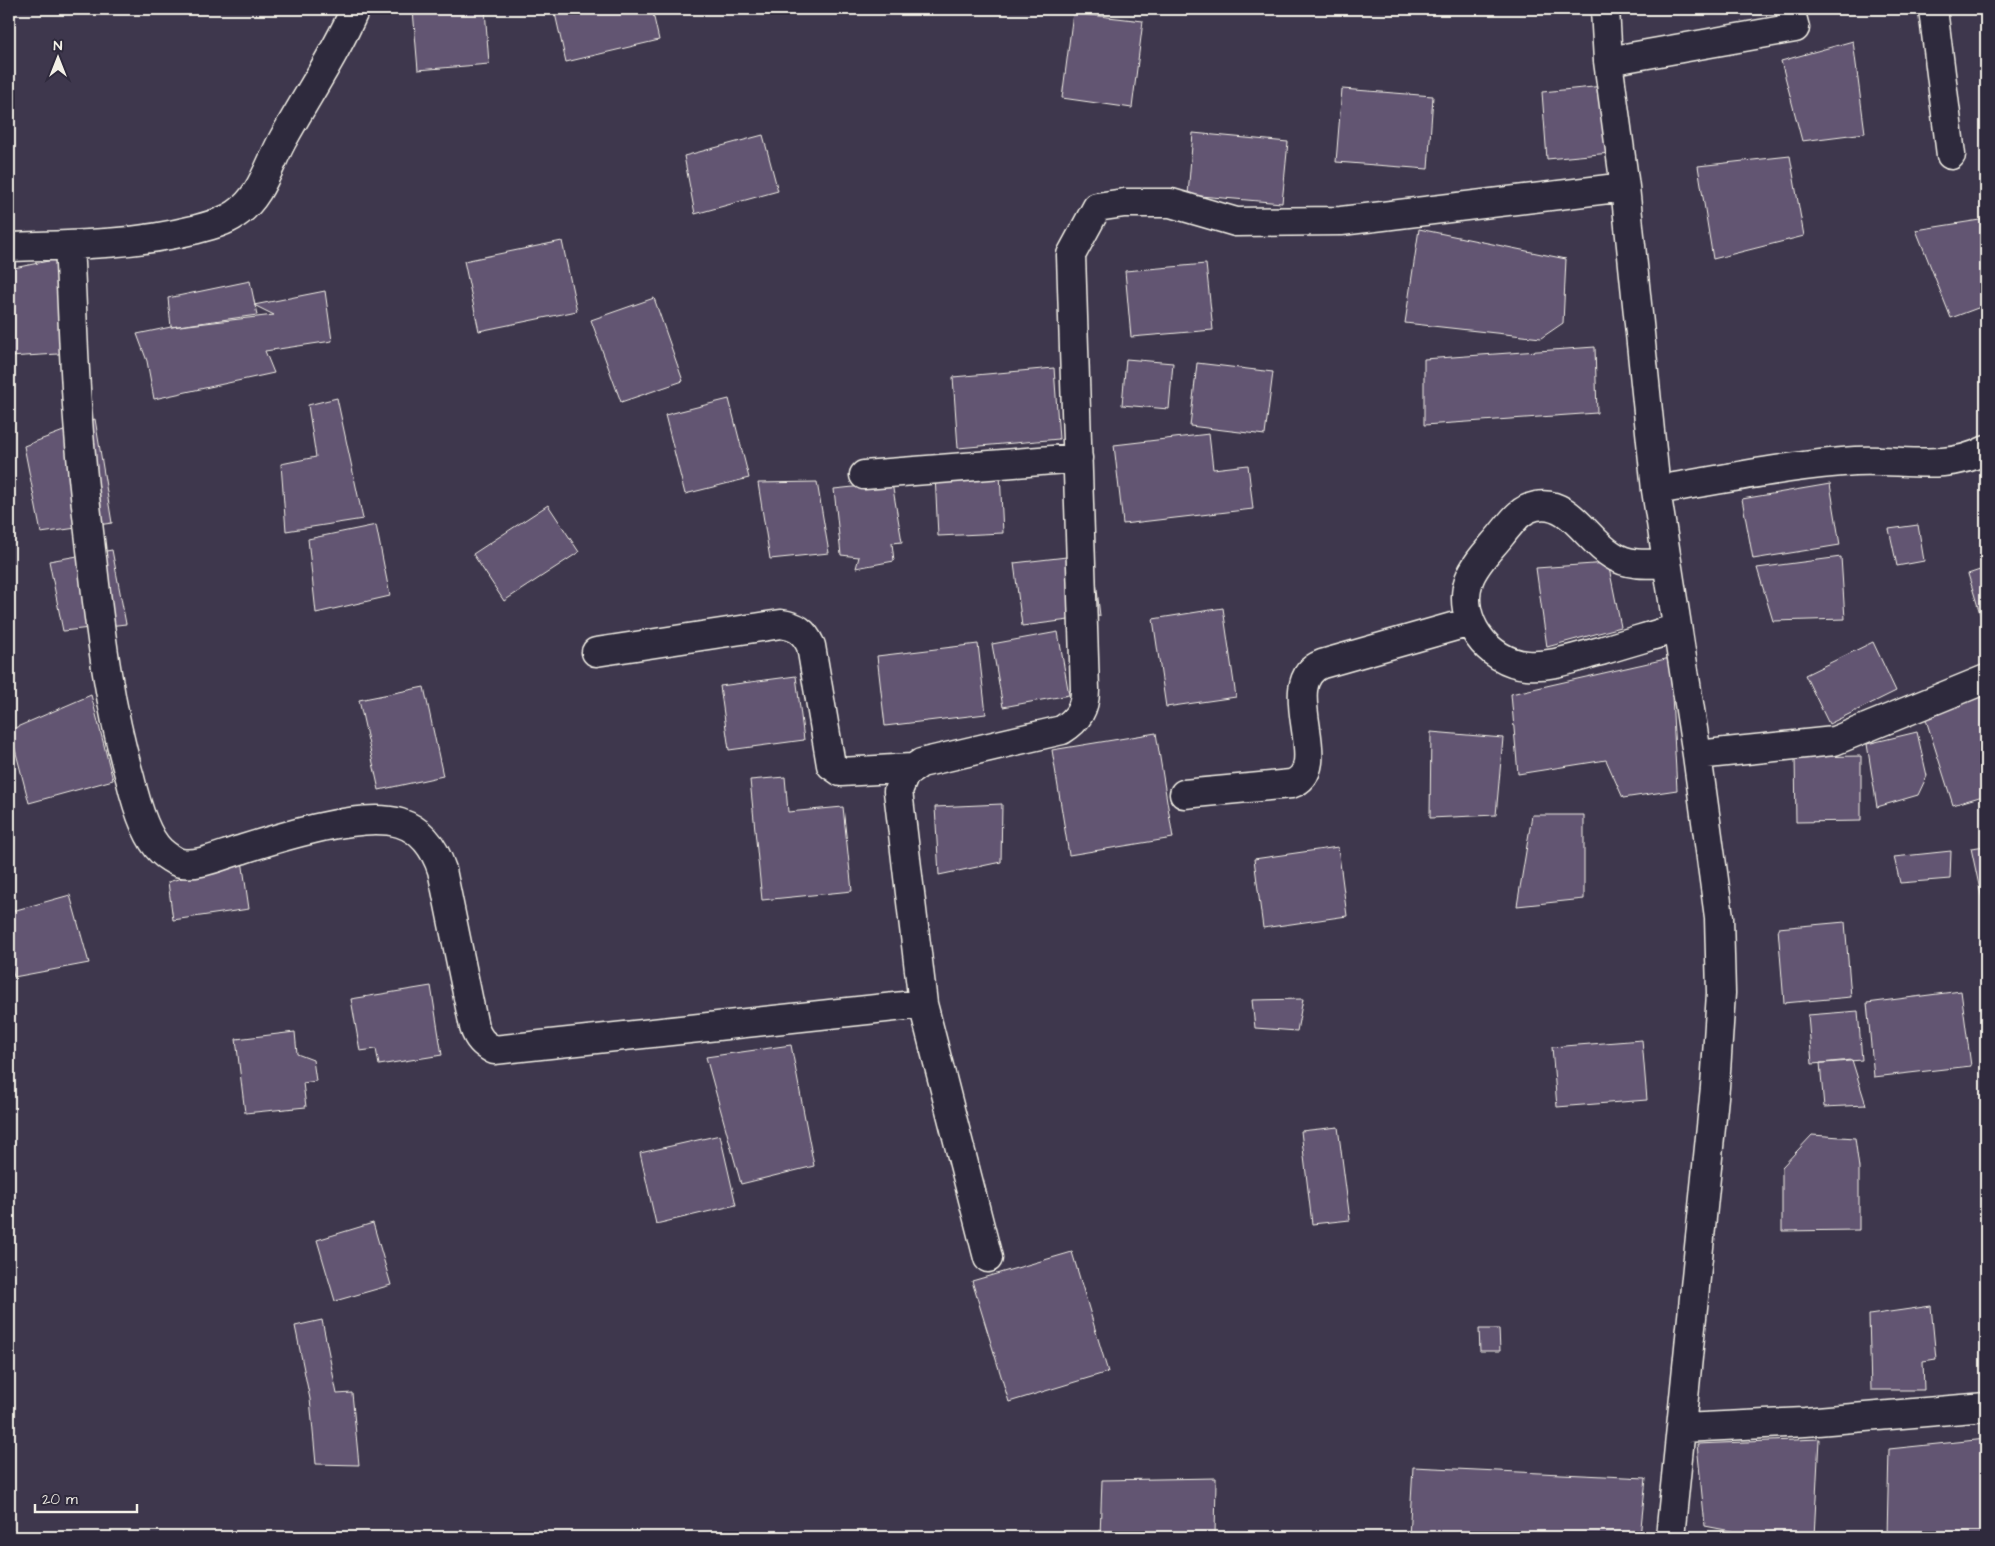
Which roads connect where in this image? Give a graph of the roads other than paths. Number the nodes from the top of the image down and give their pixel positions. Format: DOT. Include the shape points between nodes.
graph roads {
  1 [pos="355,9"];
  2 [pos="1605,9"];
  3 [pos="1790,9"];
  4 [pos="1933,9"];
  5 [pos="1608,61"];
  6 [pos="1951,156"];
  7 [pos="1625,188"];
  8 [pos="69,245"];
  9 [pos="9,247"];
  10 [pos="1986,450"];
  11 [pos="1078,458"];
  12 [pos="864,475"];
  13 [pos="1656,490"];
  14 [pos="1667,563"];
  15 [pos="1470,622"];
  16 [pos="1677,628"];
  17 [pos="596,652"];
  18 [pos="1986,679"];
  19 [pos="1698,755"];
  20 [pos="912,768"];
  21 [pos="1184,794"];
  22 [pos="923,1004"];
  23 [pos="988,1258"];
  24 [pos="1986,1406"];
  25 [pos="1682,1428"];
  26 [pos="1670,1537"];
  1 -- 8 [label="street" via="260,188 237,213 225,221 176,234"];
  2 -- 5 [label="street"];
  3 -- 5 [label="street" via="1795,28"];
  4 -- 6 [label="street"];
  5 -- 7 [label="street"];
  7 -- 11 [label="street" via="1341,221 1236,222 1171,204 1124,204 1097,208 1071,255"];
  7 -- 13 [label="street"];
  8 -- 9 [label="street"];
  8 -- 22 [label="street" via="81,454 102,644 118,738 138,808 160,850 180,863 200,862 281,837 339,824 373,820 410,828 430,845 437,856 476,1032 484,1045 494,1050"];
  10 -- 13 [label="street" via="1951,462 1857,460"];
  11 -- 12 [label="street"];
  11 -- 20 [label="street" via="1083,710 1062,730 921,763"];
  13 -- 14 [label="street"];
  14 -- 15 [label="street" via="1628,562 1612,556 1561,509 1535,506 1518,514 1475,567 1466,592"];
  14 -- 16 [label="street"];
  15 -- 16 [label="street" via="1488,648 1502,658 1527,665 1563,662"];
  15 -- 21 [label="street" via="1314,667 1308,673 1303,688 1308,763 1304,776 1298,782"];
  16 -- 19 [label="street"];
  17 -- 20 [label="street" via="790,625 806,636 811,646 831,765 841,772"];
  18 -- 19 [label="street" via="1834,741"];
  19 -- 25 [label="street" via="1719,917 1721,993"];
  20 -- 22 [label="street" via="900,782 898,791"];
  22 -- 23 [label="street"];
  24 -- 25 [label="street" via="1805,1422"];
  25 -- 26 [label="street"];
}
